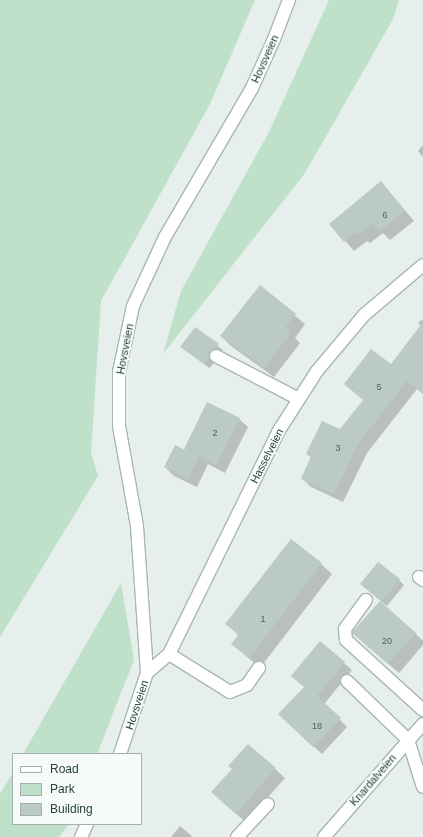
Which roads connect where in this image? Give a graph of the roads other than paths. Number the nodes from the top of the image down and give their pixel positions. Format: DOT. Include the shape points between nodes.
graph roads {
  1 [pos="289,0"];
  2 [pos="423,265"];
  3 [pos="216,356"];
  4 [pos="300,399"];
  5 [pos="366,600"];
  6 [pos="169,654"];
  7 [pos="259,668"];
  8 [pos="147,673"];
  9 [pos="346,682"];
  10 [pos="423,710"];
  11 [pos="423,724"];
  12 [pos="408,740"];
  13 [pos="120,753"];
  14 [pos="423,787"];
  15 [pos="268,804"];
  16 [pos="87,825"];
  17 [pos="81,837"];
  18 [pos="236,837"];
  19 [pos="324,837"];
  1 -- 8 [label="street, Hovsveien" via="252,88 165,237 134,306 119,372 119,426 137,526"];
  2 -- 4 [label="street, Hasselveien" via="364,315 317,371"];
  3 -- 4 [label="street"];
  4 -- 6 [label="street, Hasselveien" via="278,432"];
  5 -- 10 [label="street" via="345,629 346,640"];
  6 -- 7 [label="street" via="230,692 247,685"];
  6 -- 8 [label="street, Hasselveien"];
  8 -- 13 [label="street, Hovsveien"];
  9 -- 12 [label="street"];
  11 -- 12 [label="street, Knardalveien"];
  12 -- 14 [label="street"];
  12 -- 19 [label="street, Knardalveien"];
  15 -- 18 [label="street"];
  16 -- 17 [label="street"];
}
